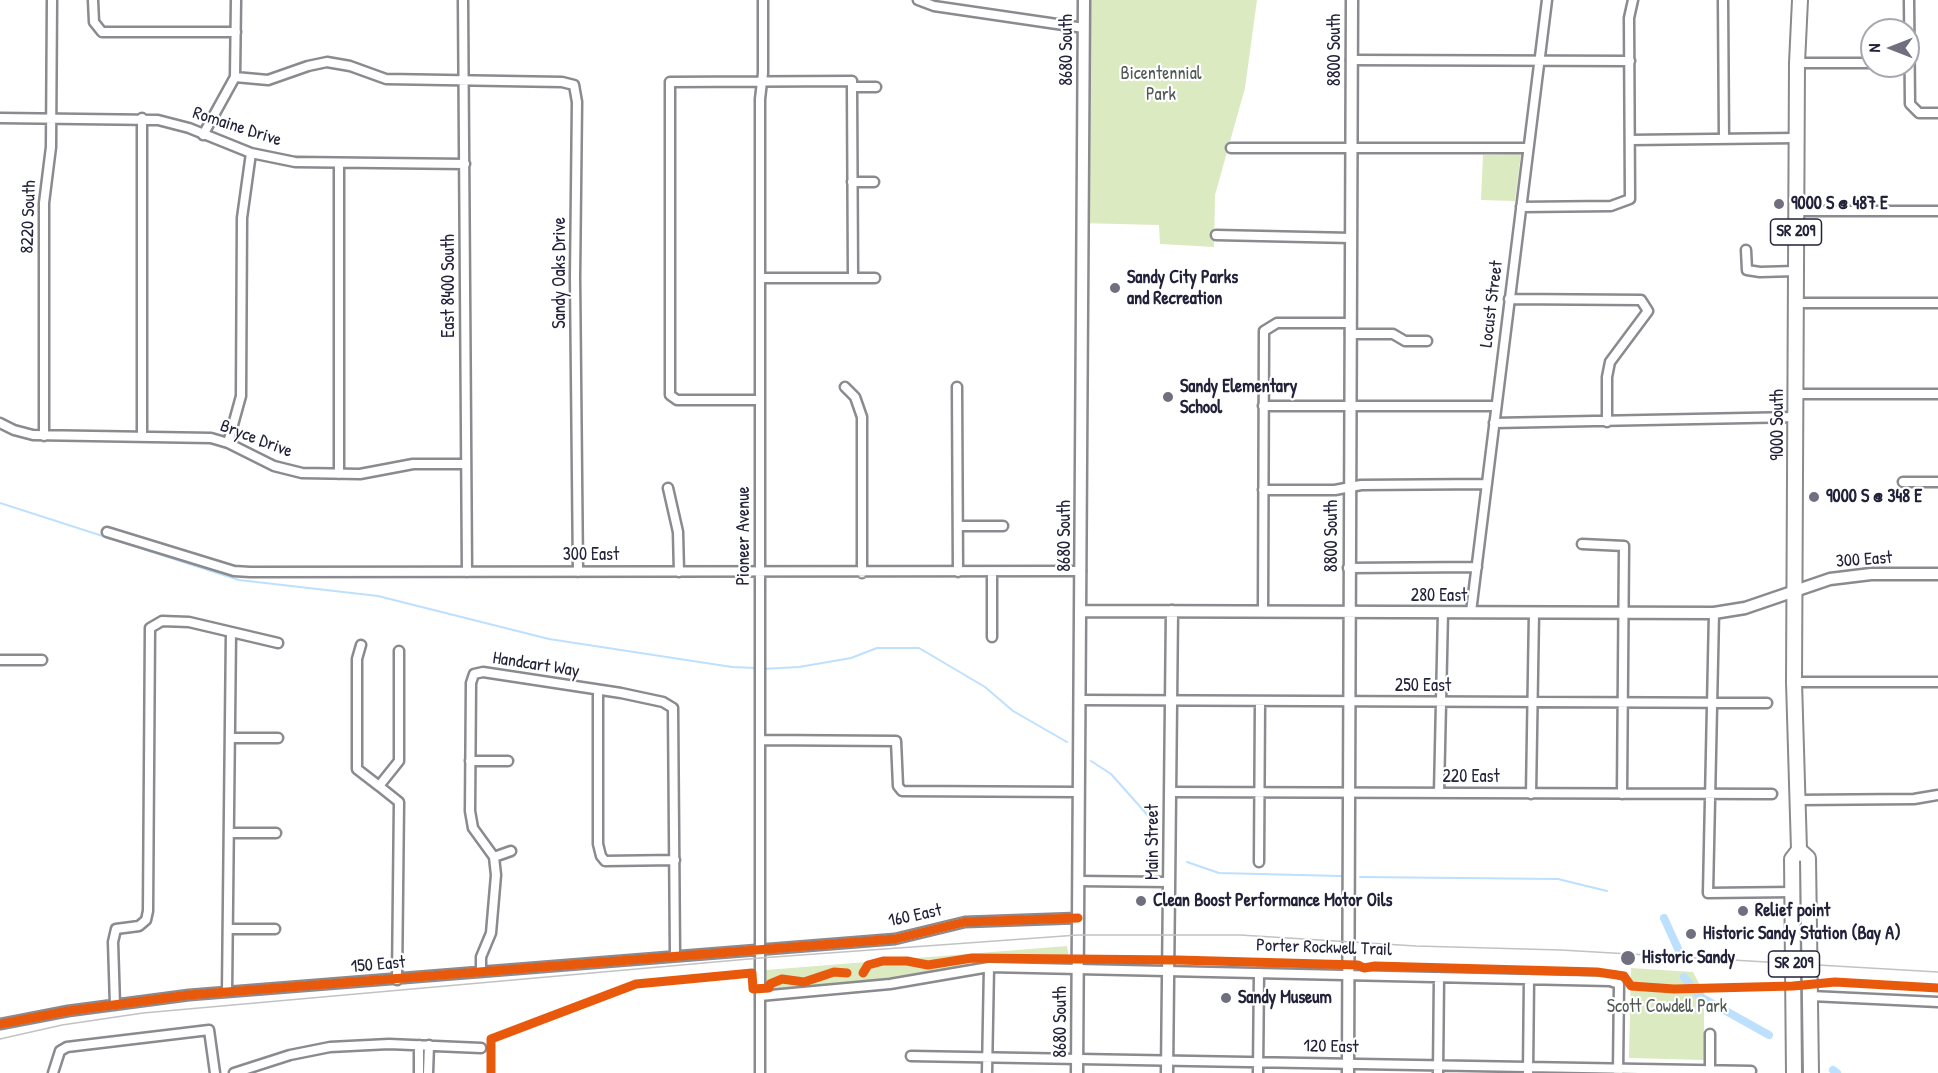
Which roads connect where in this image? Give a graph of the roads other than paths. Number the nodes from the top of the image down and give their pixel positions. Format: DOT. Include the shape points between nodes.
graph roads {
  1 [pos="52,0"];
  2 [pos="93,0"];
  3 [pos="236,0"];
  4 [pos="463,0"];
  5 [pos="763,0"];
  6 [pos="918,0"];
  7 [pos="1084,0"];
  8 [pos="1352,0"];
  9 [pos="1547,0"];
  10 [pos="1633,0"];
  11 [pos="1723,0"];
  12 [pos="1800,0"];
  13 [pos="1910,0"];
  14 [pos="1910,18"];
  15 [pos="1084,28"];
  16 [pos="236,33"];
  17 [pos="1351,60"];
  18 [pos="1539,61"];
  19 [pos="1630,61"];
  20 [pos="1797,63"];
  21 [pos="1860,63"];
  22 [pos="235,77"];
  23 [pos="1909,78"];
  24 [pos="464,80"];
  25 [pos="761,81"];
  26 [pos="852,87"];
  27 [pos="876,87"];
  28 [pos="1938,113"];
  29 [pos="0,118"];
  30 [pos="51,118"];
  31 [pos="142,118"];
  32 [pos="203,135"];
  33 [pos="1796,138"];
  34 [pos="1724,139"];
  35 [pos="1630,140"];
  36 [pos="1528,147"];
  37 [pos="1232,148"];
  38 [pos="1351,148"];
  39 [pos="251,153"];
  40 [pos="339,164"];
  41 [pos="465,164"];
  42 [pos="874,182"];
  43 [pos="852,183"];
  44 [pos="1521,207"];
  45 [pos="1796,211"];
  46 [pos="1938,211"];
  47 [pos="1216,235"];
  48 [pos="1351,238"];
  49 [pos="1746,250"];
  50 [pos="1796,271"];
  51 [pos="853,277"];
  52 [pos="760,278"];
  53 [pos="876,278"];
  54 [pos="1509,299"];
  55 [pos="1796,303"];
  56 [pos="1938,303"];
  57 [pos="1350,328"];
  58 [pos="1427,341"];
  59 [pos="845,387"];
  60 [pos="957,387"];
  61 [pos="1796,394"];
  62 [pos="1938,394"];
  63 [pos="760,400"];
  64 [pos="1263,406"];
  65 [pos="1349,406"];
  66 [pos="1496,406"];
  67 [pos="1796,417"];
  68 [pos="1607,422"];
  69 [pos="0,423"];
  70 [pos="1494,423"];
  71 [pos="44,436"];
  72 [pos="142,436"];
  73 [pos="228,443"];
  74 [pos="466,464"];
  75 [pos="339,474"];
  76 [pos="1903,482"];
  77 [pos="1938,482"];
  78 [pos="1487,484"];
  79 [pos="1349,486"];
  80 [pos="668,488"];
  81 [pos="1263,490"];
  82 [pos="958,526"];
  83 [pos="1003,526"];
  84 [pos="107,532"];
  85 [pos="1582,544"];
  86 [pos="1477,567"];
  87 [pos="1348,568"];
  88 [pos="1081,571"];
  89 [pos="467,572"];
  90 [pos="578,572"];
  91 [pos="679,572"];
  92 [pos="958,572"];
  93 [pos="992,572"];
  94 [pos="761,573"];
  95 [pos="862,573"];
  96 [pos="1938,574"];
  97 [pos="1794,591"];
  98 [pos="1081,611"];
  99 [pos="1172,611"];
  100 [pos="1263,612"];
  101 [pos="1348,612"];
  102 [pos="1443,612"];
  103 [pos="1471,612"];
  104 [pos="1534,613"];
  105 [pos="1624,613"];
  106 [pos="1714,613"];
  107 [pos="231,632"];
  108 [pos="992,637"];
  109 [pos="278,643"];
  110 [pos="361,645"];
  111 [pos="399,651"];
  112 [pos="0,660"];
  113 [pos="42,660"];
  114 [pos="1794,682"];
  115 [pos="1938,682"];
  116 [pos="598,691"];
  117 [pos="1080,700"];
  118 [pos="1171,702"];
  119 [pos="1260,702"];
  120 [pos="1349,702"];
  121 [pos="1440,703"];
  122 [pos="1532,703"];
  123 [pos="1623,703"];
  124 [pos="1767,703"];
  125 [pos="1713,704"];
  126 [pos="230,738"];
  127 [pos="278,738"];
  128 [pos="759,740"];
  129 [pos="470,761"];
  130 [pos="508,761"];
  131 [pos="379,786"];
  132 [pos="1078,792"];
  133 [pos="1170,792"];
  134 [pos="1260,792"];
  135 [pos="1350,792"];
  136 [pos="1440,793"];
  137 [pos="1531,794"];
  138 [pos="1623,794"];
  139 [pos="1711,794"];
  140 [pos="1772,794"];
  141 [pos="1938,795"];
  142 [pos="1797,800"];
  143 [pos="229,833"];
  144 [pos="276,833"];
  145 [pos="1799,850"];
  146 [pos="511,851"];
  147 [pos="494,858"];
  148 [pos="675,860"];
  149 [pos="1259,862"];
  150 [pos="1078,881"];
  151 [pos="1170,882"];
  152 [pos="1793,892"];
  153 [pos="1078,918"];
  154 [pos="228,929"];
  155 [pos="275,929"];
  156 [pos="760,949"];
  157 [pos="675,955"];
  158 [pos="988,967"];
  159 [pos="1078,969"];
  160 [pos="1168,971"];
  161 [pos="481,972"];
  162 [pos="1259,973"];
  163 [pos="1350,975"];
  164 [pos="1439,977"];
  165 [pos="1528,979"];
  166 [pos="397,981"];
  167 [pos="227,992"];
  168 [pos="760,996"];
  169 [pos="1811,996"];
  170 [pos="1938,1002"];
  171 [pos="115,1005"];
  172 [pos="0,1024"];
  173 [pos="1710,1034"];
  174 [pos="1794,1036"];
  175 [pos="424,1045"];
  176 [pos="481,1048"];
  177 [pos="911,1056"];
  178 [pos="987,1059"];
  179 [pos="1077,1060"];
  180 [pos="1167,1061"];
  181 [pos="1258,1063"];
  182 [pos="1348,1068"];
  183 [pos="257,1069"];
  184 [pos="1438,1069"];
  185 [pos="1528,1070"];
  186 [pos="1618,1070"];
  187 [pos="1751,1071"];
  188 [pos="1710,1072"];
  189 [pos="53,1073"];
  190 [pos="214,1073"];
  191 [pos="234,1073"];
  192 [pos="419,1073"];
  193 [pos="428,1073"];
  194 [pos="760,1073"];
  195 [pos="987,1073"];
  196 [pos="1077,1073"];
  197 [pos="1167,1073"];
  198 [pos="1258,1073"];
  199 [pos="1794,1073"];
  200 [pos="1811,1073"];
  1 -- 30 [label="street, 8220 South"];
  2 -- 16 [label="street" via="98,30"];
  3 -- 16 [label="street"];
  4 -- 24 [label="street, East 8400 South"];
  5 -- 25 [label="street, Pioneer Avenue"];
  6 -- 15 [label="street" via="945,8"];
  7 -- 15 [label="street, 8680 South"];
  8 -- 17 [label="street, 8800 South"];
  9 -- 18 [label="street, Locust Street"];
  10 -- 19 [label="street" via="1629,18"];
  11 -- 34 [label="street"];
  12 -- 20 [label="main road, 9000 South / SR 209"];
  13 -- 14 [label="street"];
  15 -- 88 [label="street, 8680 South"];
  16 -- 22 [label="street"];
  17 -- 18 [label="street"];
  17 -- 38 [label="street, 8800 South"];
  18 -- 19 [label="street"];
  18 -- 36 [label="street, Locust Street"];
  19 -- 35 [label="street"];
  20 -- 21 [label="street"];
  20 -- 33 [label="main road, 9000 South / SR 209"];
  22 -- 24 [label="street" via="268,80 327,63 350,66 386,79"];
  22 -- 32 [label="street"];
  23 -- 28 [label="street" via="1914,110"];
  24 -- 41 [label="street, East 8400 South"];
  24 -- 90 [label="street, Sandy Oaks Drive" via="562,82 574,85 576,90"];
  25 -- 26 [label="street" via="852,81"];
  25 -- 52 [label="street, Pioneer Avenue"];
  25 -- 63 [label="street" via="670,82 670,395 672,399"];
  26 -- 27 [label="street"];
  26 -- 43 [label="street"];
  29 -- 30 [label="street, Romaine Drive"];
  30 -- 31 [label="street, Romaine Drive"];
  30 -- 71 [label="street, 8220 South" via="45,197"];
  31 -- 32 [label="street, Romaine Drive"];
  31 -- 72 [label="street"];
  32 -- 39 [label="street, Romaine Drive"];
  33 -- 34 [label="street"];
  33 -- 45 [label="main road, 9000 South / SR 209"];
  34 -- 35 [label="street"];
  35 -- 44 [label="street" via="1630,199 1624,203 1605,207"];
  36 -- 38 [label="street"];
  36 -- 44 [label="street, Locust Street"];
  37 -- 38 [label="street"];
  38 -- 48 [label="street, 8800 South"];
  39 -- 40 [label="street, Romaine Drive" via="295,162"];
  39 -- 73 [label="street" via="242,218 241,396"];
  40 -- 41 [label="street, Romaine Drive"];
  40 -- 75 [label="street"];
  41 -- 74 [label="street, East 8400 South"];
  42 -- 43 [label="street"];
  43 -- 51 [label="street"];
  44 -- 54 [label="street, Locust Street"];
  45 -- 46 [label="street"];
  45 -- 50 [label="main road, 9000 South / SR 209"];
  47 -- 48 [label="street"];
  48 -- 57 [label="street, 8800 South"];
  49 -- 50 [label="street" via="1747,270"];
  50 -- 55 [label="main road, 9000 South / SR 209"];
  51 -- 52 [label="street"];
  51 -- 53 [label="street"];
  52 -- 63 [label="street, Pioneer Avenue"];
  54 -- 66 [label="street, Locust Street"];
  54 -- 68 [label="street" via="1641,300 1648,312 1610,362"];
  55 -- 56 [label="street"];
  55 -- 61 [label="main road, 9000 South / SR 209"];
  57 -- 58 [label="street" via="1393,334 1405,341"];
  57 -- 64 [label="street" via="1277,323 1267,327 1263,336"];
  57 -- 65 [label="street, 8800 South"];
  59 -- 95 [label="street" via="860,407 862,417"];
  60 -- 82 [label="street"];
  61 -- 62 [label="street"];
  61 -- 67 [label="main road, 9000 South / SR 209"];
  63 -- 94 [label="street, Pioneer Avenue"];
  64 -- 65 [label="street"];
  64 -- 81 [label="street"];
  65 -- 66 [label="street"];
  65 -- 79 [label="street, 8800 South"];
  66 -- 70 [label="street, Locust Street"];
  67 -- 68 [label="street"];
  67 -- 97 [label="main road, 9000 South / SR 209"];
  68 -- 70 [label="street"];
  69 -- 71 [label="street, Bryce Drive" via="23,433"];
  70 -- 78 [label="street, Locust Street"];
  71 -- 72 [label="street, Bryce Drive"];
  72 -- 73 [label="street, Bryce Drive" via="202,437"];
  73 -- 75 [label="street, Bryce Drive" via="260,461 289,470"];
  74 -- 75 [label="street, Bryce Drive" via="413,464"];
  74 -- 89 [label="street, East 8400 South"];
  76 -- 77 [label="street"];
  78 -- 79 [label="street"];
  78 -- 86 [label="street, Locust Street"];
  79 -- 81 [label="street" via="1335,490"];
  79 -- 87 [label="street, 8800 South"];
  80 -- 91 [label="street" via="678,532"];
  81 -- 100 [label="street"];
  82 -- 83 [label="street"];
  82 -- 92 [label="street"];
  84 -- 89 [label="street, 300 East" via="234,571"];
  85 -- 105 [label="street" via="1624,546"];
  86 -- 87 [label="street"];
  86 -- 103 [label="street, Locust Street"];
  87 -- 101 [label="street, 8800 South"];
  88 -- 93 [label="street, 300 East"];
  88 -- 98 [label="street, 8680 South"];
  89 -- 90 [label="street, 300 East"];
  90 -- 91 [label="street, 300 East"];
  91 -- 94 [label="street, 300 East"];
  92 -- 93 [label="street, 300 East"];
  92 -- 95 [label="street, 300 East"];
  93 -- 108 [label="street"];
  94 -- 95 [label="street, 300 East"];
  94 -- 128 [label="street, Pioneer Avenue"];
  96 -- 97 [label="street, 300 East" via="1844,576"];
  97 -- 106 [label="street, 280 East" via="1745,608"];
  97 -- 114 [label="main road, 9000 South / SR 209"];
  98 -- 99 [label="street, 280 East"];
  98 -- 117 [label="street, 8680 South"];
  99 -- 100 [label="street, 280 East"];
  99 -- 118 [label="street, Main Street"];
  100 -- 101 [label="street, 280 East"];
  101 -- 102 [label="street, 280 East"];
  101 -- 120 [label="street, 8800 South"];
  102 -- 103 [label="street, 280 East"];
  102 -- 121 [label="street"];
  103 -- 104 [label="street, 280 East"];
  104 -- 105 [label="street, 280 East"];
  104 -- 122 [label="street"];
  105 -- 106 [label="street, 280 East"];
  105 -- 123 [label="street"];
  106 -- 125 [label="street"];
  107 -- 109 [label="street"];
  107 -- 126 [label="street"];
  107 -- 171 [label="street" via="162,621 153,624 148,637 146,920 139,926 116,929"];
  110 -- 131 [label="street" via="357,659 357,769"];
  111 -- 131 [label="street" via="399,761"];
  112 -- 113 [label="street"];
  114 -- 115 [label="street"];
  114 -- 142 [label="main road, 9000 South / SR 209"];
  116 -- 129 [label="street, Handcart Way" via="488,672 474,674"];
  116 -- 148 [label="street, Handcart Way" via="663,702 673,708"];
  116 -- 148 [label="street" via="601,856 605,861"];
  117 -- 118 [label="street, 250 East"];
  117 -- 132 [label="street, 8680 South"];
  118 -- 119 [label="street, 250 East"];
  118 -- 133 [label="street, Main Street"];
  119 -- 120 [label="street, 250 East"];
  119 -- 134 [label="street"];
  120 -- 121 [label="street, 250 East"];
  120 -- 135 [label="street, 8800 South"];
  121 -- 122 [label="street, 250 East"];
  121 -- 136 [label="street"];
  122 -- 123 [label="street, 250 East"];
  122 -- 137 [label="street"];
  123 -- 125 [label="street, 250 East"];
  123 -- 138 [label="street"];
  124 -- 125 [label="street, 250 East"];
  125 -- 139 [label="street"];
  126 -- 127 [label="street"];
  126 -- 143 [label="street"];
  128 -- 132 [label="street" via="896,741 898,786 902,791"];
  128 -- 156 [label="street, Pioneer Avenue"];
  129 -- 130 [label="street"];
  129 -- 147 [label="street, Handcart Way" via="471,820 477,836"];
  131 -- 166 [label="street" via="399,802"];
  132 -- 150 [label="street, 8680 South"];
  133 -- 134 [label="street, 220 East"];
  133 -- 151 [label="street, Main Street"];
  134 -- 135 [label="street, 220 East"];
  134 -- 149 [label="street"];
  135 -- 136 [label="street, 220 East"];
  135 -- 163 [label="street, 8800 South"];
  136 -- 137 [label="street, 220 East"];
  137 -- 138 [label="street, 220 East"];
  138 -- 139 [label="street, 220 East"];
  139 -- 140 [label="street, 220 East"];
  139 -- 152 [label="street" via="1708,893"];
  141 -- 142 [label="street" via="1914,799"];
  142 -- 145 [label="main road, 9000 South / SR 209"];
  143 -- 144 [label="street"];
  143 -- 154 [label="street"];
  145 -- 152 [label="main road, 9000 South / SR 209" via="1792,859"];
  145 -- 169 [label="main road, 9000 South / SR 209" via="1808,858"];
  146 -- 147 [label="street"];
  147 -- 161 [label="street" via="491,933 481,957"];
  148 -- 157 [label="street"];
  150 -- 151 [label="street"];
  150 -- 153 [label="street, 8680 South"];
  151 -- 160 [label="street, Main Street"];
  152 -- 174 [label="main road, 9000 South / SR 209"];
  153 -- 156 [label="street, 160 East" via="965,922 896,939"];
  153 -- 159 [label="street, 8680 South"];
  154 -- 155 [label="street"];
  154 -- 167 [label="street"];
  156 -- 157 [label="street, 150 East"];
  156 -- 168 [label="street, Pioneer Avenue"];
  157 -- 161 [label="street, 150 East"];
  158 -- 159 [label="street"];
  158 -- 168 [label="street" via="890,984"];
  158 -- 178 [label="street"];
  159 -- 160 [label="street"];
  159 -- 179 [label="street, 8680 South"];
  160 -- 162 [label="street"];
  160 -- 180 [label="street, Main Street"];
  161 -- 166 [label="street, 150 East"];
  162 -- 163 [label="street"];
  162 -- 181 [label="street"];
  163 -- 164 [label="street"];
  163 -- 182 [label="street, 8800 South"];
  164 -- 165 [label="street"];
  164 -- 184 [label="street"];
  165 -- 185 [label="street"];
  165 -- 186 [label="street" via="1619,984"];
  166 -- 167 [label="street, 150 East"];
  167 -- 171 [label="street, 150 East"];
  168 -- 194 [label="street, Pioneer Avenue"];
  169 -- 170 [label="street"];
  169 -- 174 [label="main road" via="1804,1004"];
  169 -- 200 [label="main road, 9000 South / SR 209"];
  171 -- 172 [label="street, 150 East"];
  173 -- 188 [label="street"];
  174 -- 199 [label="main road, 9000 South / SR 209"];
  175 -- 176 [label="street"];
  175 -- 183 [label="street" via="330,1047 300,1052"];
  175 -- 192 [label="street"];
  175 -- 193 [label="street"];
  177 -- 178 [label="street, 120 East"];
  178 -- 179 [label="street, 120 East"];
  178 -- 195 [label="street"];
  179 -- 180 [label="street, 120 East"];
  179 -- 196 [label="street, 8680 South"];
  180 -- 181 [label="street, 120 East"];
  180 -- 197 [label="street, Main Street"];
  181 -- 182 [label="street, 120 East"];
  181 -- 198 [label="street"];
  182 -- 184 [label="street, 120 East"];
  183 -- 191 [label="street"];
  184 -- 185 [label="street, 120 East"];
  185 -- 186 [label="street, 120 East"];
  186 -- 188 [label="street, 120 East"];
  187 -- 188 [label="street, 120 East"];
  189 -- 190 [label="street" via="60,1051 67,1047 209,1030"];
}
